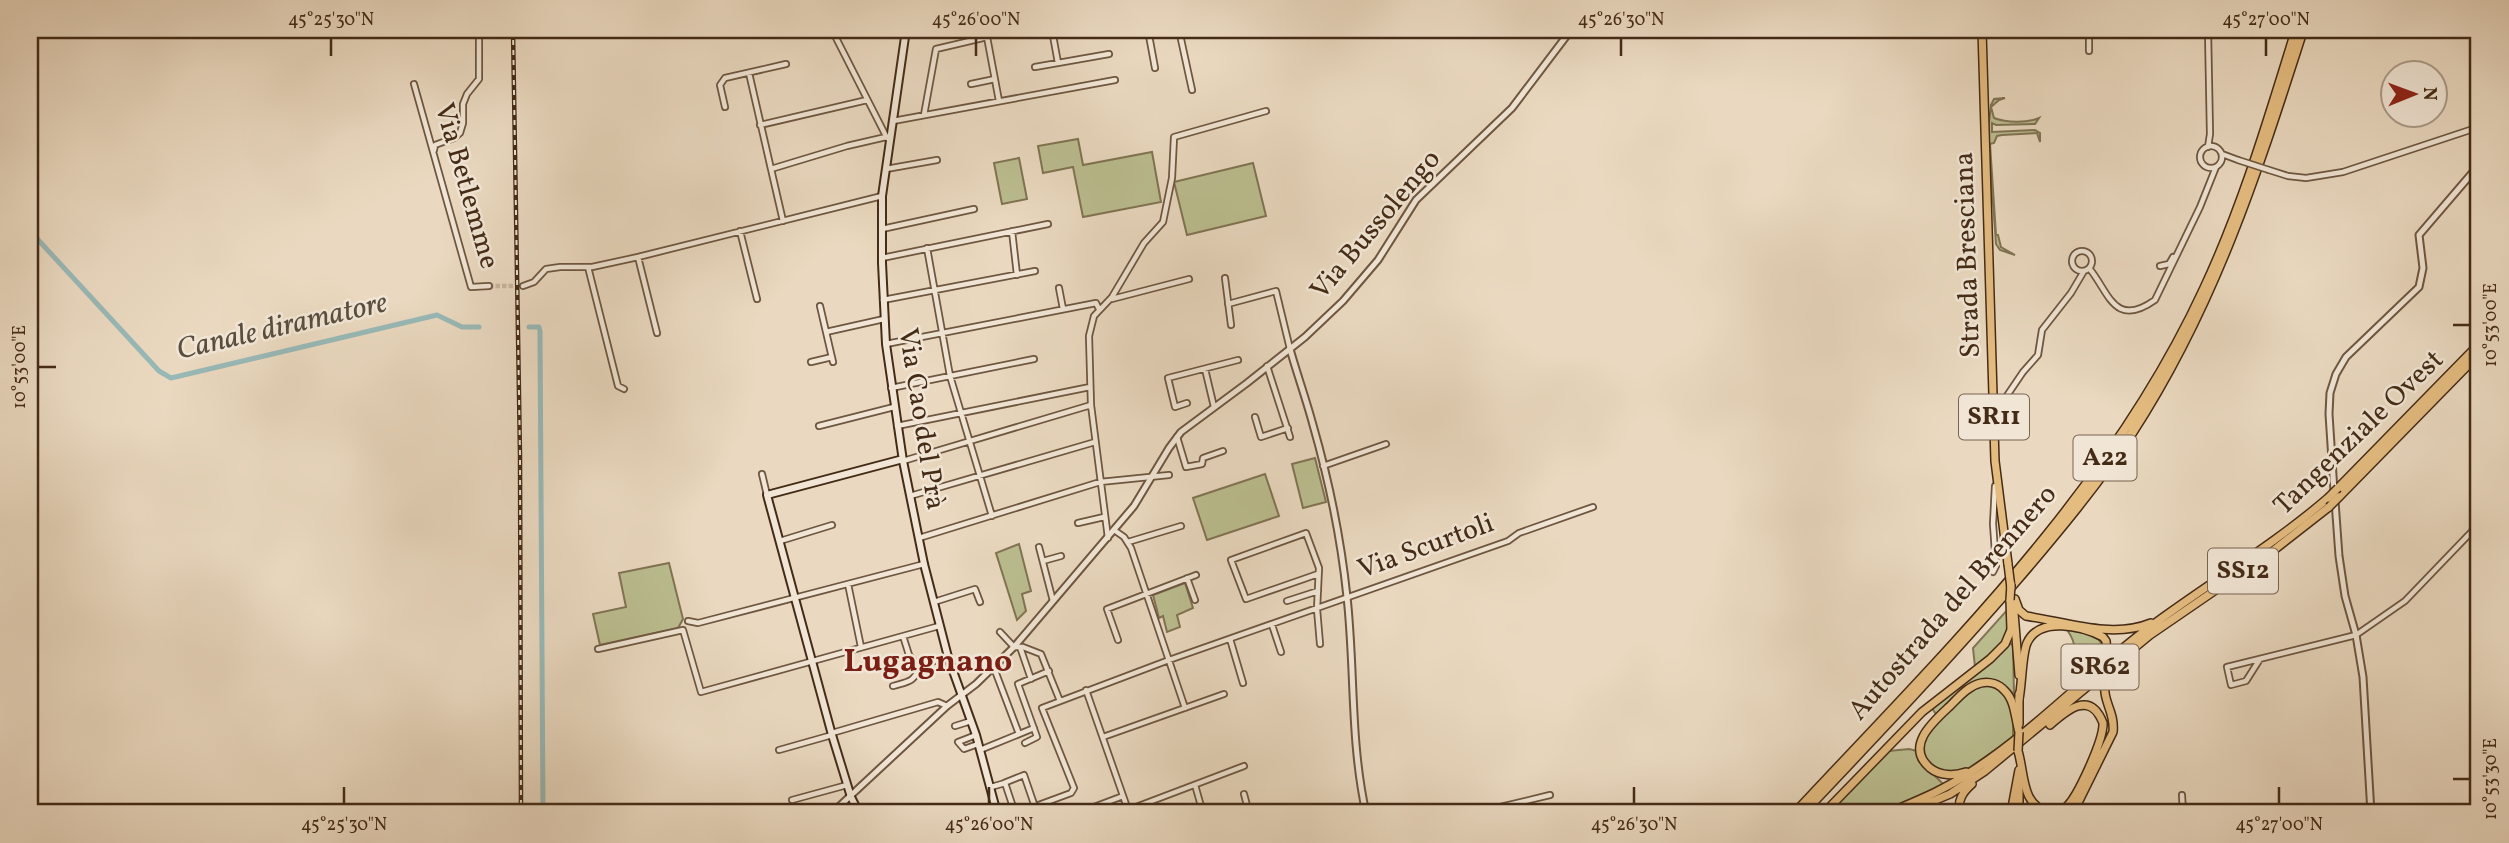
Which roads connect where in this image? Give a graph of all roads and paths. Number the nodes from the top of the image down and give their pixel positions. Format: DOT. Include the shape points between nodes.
graph roads {
  1 [pos="479,30"];
  2 [pos="832,30"];
  3 [pos="905,30"];
  4 [pos="1052,30"];
  5 [pos="1148,30"];
  6 [pos="1179,30"];
  7 [pos="1571,30"];
  8 [pos="1982,30"];
  9 [pos="2089,30"];
  10 [pos="2208,30"];
  11 [pos="2296,30"];
  12 [pos="2303,30"];
  13 [pos="2089,51"];
  14 [pos="1109,54"];
  15 [pos="1058,63"];
  16 [pos="786,64"];
  17 [pos="1035,67"];
  18 [pos="1155,68"];
  19 [pos="749,73"];
  20 [pos="995,79"];
  21 [pos="1115,80"];
  22 [pos="414,84"];
  23 [pos="971,84"];
  24 [pos="1192,90"];
  25 [pos="867,100"];
  26 [pos="999,101"];
  27 [pos="725,107"];
  28 [pos="1266,111"];
  29 [pos="924,115"];
  30 [pos="893,121"];
  31 [pos="760,125"];
  32 [pos="2479,127"];
  33 [pos="888,140"];
  34 [pos="2211,147"];
  35 [pos="434,155"];
  36 [pos="2222,155"];
  37 [pos="937,160"];
  38 [pos="2236,160"];
  39 [pos="2221,162"];
  40 [pos="2479,165"];
  41 [pos="2216,167"];
  42 [pos="2208,168"];
  43 [pos="771,169"];
  44 [pos="886,169"];
  45 [pos="2211,180"];
  46 [pos="882,196"];
  47 [pos="974,209"];
  48 [pos="783,221"];
  49 [pos="1048,224"];
  50 [pos="882,229"];
  51 [pos="740,231"];
  52 [pos="1012,231"];
  53 [pos="2185,238"];
  54 [pos="927,248"];
  55 [pos="638,257"];
  56 [pos="882,258"];
  57 [pos="2160,266"];
  58 [pos="588,267"];
  59 [pos="2075,268"];
  60 [pos="2086,270"];
  61 [pos="1035,271"];
  62 [pos="1017,275"];
  63 [pos="1225,278"];
  64 [pos="1189,279"];
  65 [pos="2075,282"];
  66 [pos="489,286"];
  67 [pos="523,286"];
  68 [pos="1059,288"];
  69 [pos="934,290"];
  70 [pos="757,299"];
  71 [pos="1111,299"];
  72 [pos="883,300"];
  73 [pos="1228,304"];
  74 [pos="820,306"];
  75 [pos="1063,309"];
  76 [pos="1099,309"];
  77 [pos="884,319"];
  78 [pos="1231,325"];
  79 [pos="826,332"];
  80 [pos="942,332"];
  81 [pos="657,333"];
  82 [pos="886,344"];
  83 [pos="2479,344"];
  84 [pos="1290,349"];
  85 [pos="2479,354"];
  86 [pos="1034,359"];
  87 [pos="1238,360"];
  88 [pos="811,362"];
  89 [pos="1267,366"];
  90 [pos="1205,369"];
  91 [pos="950,376"];
  92 [pos="1090,387"];
  93 [pos="891,388"];
  94 [pos="624,389"];
  95 [pos="1187,403"];
  96 [pos="1091,405"];
  97 [pos="894,407"];
  98 [pos="1214,407"];
  99 [pos="1994,409"];
  100 [pos="961,413"];
  101 [pos="1255,416"];
  102 [pos="819,426"];
  103 [pos="897,426"];
  104 [pos="1288,428"];
  105 [pos="1177,437"];
  106 [pos="1290,437"];
  107 [pos="968,442"];
  108 [pos="1095,442"];
  109 [pos="1386,444"];
  110 [pos="1223,451"];
  111 [pos="903,460"];
  112 [pos="1323,466"];
  113 [pos="762,474"];
  114 [pos="1996,474"];
  115 [pos="980,475"];
  116 [pos="1169,475"];
  117 [pos="1153,476"];
  118 [pos="1100,482"];
  119 [pos="767,495"];
  120 [pos="911,496"];
  121 [pos="1593,507"];
  122 [pos="992,516"];
  123 [pos="1104,517"];
  124 [pos="1078,523"];
  125 [pos="2479,524"];
  126 [pos="832,525"];
  127 [pos="1181,526"];
  128 [pos="1114,530"];
  129 [pos="2472,531"];
  130 [pos="918,538"];
  131 [pos="1108,539"];
  132 [pos="780,541"];
  133 [pos="1128,542"];
  134 [pos="2479,544"];
  135 [pos="1039,547"];
  136 [pos="1061,556"];
  137 [pos="1043,561"];
  138 [pos="924,564"];
  139 [pos="1993,572"];
  140 [pos="1318,574"];
  141 [pos="1196,575"];
  142 [pos="1187,578"];
  143 [pos="848,584"];
  144 [pos="1318,591"];
  145 [pos="1146,593"];
  146 [pos="795,598"];
  147 [pos="1348,598"];
  148 [pos="2013,599"];
  149 [pos="1195,600"];
  150 [pos="1053,601"];
  151 [pos="1287,601"];
  152 [pos="980,602"];
  153 [pos="933,603"];
  154 [pos="1317,609"];
  155 [pos="2168,614"];
  156 [pos="688,621"];
  157 [pos="1272,625"];
  158 [pos="939,626"];
  159 [pos="1000,632"];
  160 [pos="2150,635"];
  161 [pos="2356,635"];
  162 [pos="903,636"];
  163 [pos="1230,639"];
  164 [pos="1118,640"];
  165 [pos="1320,644"];
  166 [pos="861,647"];
  167 [pos="1017,647"];
  168 [pos="598,649"];
  169 [pos="1281,652"];
  170 [pos="948,657"];
  171 [pos="2260,659"];
  172 [pos="1169,660"];
  173 [pos="812,661"];
  174 [pos="918,666"];
  175 [pos="994,668"];
  176 [pos="1049,671"];
  177 [pos="1031,679"];
  178 [pos="1243,683"];
  179 [pos="892,685"];
  180 [pos="1086,690"];
  181 [pos="962,694"];
  182 [pos="1224,694"];
  183 [pos="2019,699"];
  184 [pos="1060,701"];
  185 [pos="947,706"];
  186 [pos="1185,708"];
  187 [pos="2017,720"];
  188 [pos="971,721"];
  189 [pos="2034,724"];
  190 [pos="956,726"];
  191 [pos="1034,728"];
  192 [pos="832,734"];
  193 [pos="976,734"];
  194 [pos="1019,734"];
  195 [pos="1103,737"];
  196 [pos="2013,740"];
  197 [pos="2025,740"];
  198 [pos="1026,743"];
  199 [pos="979,747"];
  200 [pos="779,750"];
  201 [pos="2000,760"];
  202 [pos="1244,766"];
  203 [pos="2021,772"];
  204 [pos="1004,783"];
  205 [pos="848,785"];
  206 [pos="1195,785"];
  207 [pos="991,787"];
  208 [pos="1244,794"];
  209 [pos="1550,795"];
  210 [pos="2182,795"];
  211 [pos="1124,796"];
  212 [pos="851,797"];
  213 [pos="792,800"];
  214 [pos="1035,807"];
  215 [pos="1065,807"];
  216 [pos="832,813"];
  217 [pos="859,813"];
  218 [pos="997,813"];
  219 [pos="1017,813"];
  220 [pos="1048,813"];
  221 [pos="1078,813"];
  222 [pos="1202,813"];
  223 [pos="1249,813"];
  224 [pos="1366,813"];
  225 [pos="1475,813"];
  226 [pos="1795,813"];
  227 [pos="1803,813"];
  228 [pos="1824,813"];
  229 [pos="1888,813"];
  230 [pos="1905,813"];
  231 [pos="1960,813"];
  232 [pos="2011,813"];
  233 [pos="2019,813"];
  234 [pos="2073,813"];
  235 [pos="2183,813"];
  236 [pos="2371,813"];
  1 -- 35 [label="street" via="480,79 463,104 460,133 435,145"];
  2 -- 25 [label="street"];
  3 -- 30 [label="main road, Via Cao del Prà"];
  4 -- 15 [label="street"];
  5 -- 18 [label="street"];
  6 -- 24 [label="street"];
  7 -- 84 [label="street, Via Bussolengo" via="1512,108 1416,200 1378,260 1343,302"];
  8 -- 99 [label="main road, Strada Bresciana / SR11"];
  9 -- 13 [label="street"];
  10 -- 34 [label="street"];
  11 -- 226 [label="highway, Autostrada del Brennero / A22" via="2220,253 2165,364 2123,433 2060,520 1998,592"];
  12 -- 227 [label="highway, Autostrada del Brennero / A22" via="2230,247 2173,363 2132,432 2062,528"];
  14 -- 15 [label="street"];
  15 -- 17 [label="street"];
  16 -- 19 [label="street"];
  19 -- 27 [label="street" via="722,81"];
  19 -- 31 [label="street"];
  20 -- 23 [label="street"];
  20 -- 26 [label="street"];
  20 -- 29 [label="street" via="987,37 936,49"];
  21 -- 26 [label="street"];
  22 -- 35 [label="street, Via Betlemme"];
  25 -- 31 [label="street"];
  25 -- 33 [label="street"];
  26 -- 29 [label="street"];
  28 -- 71 [label="street" via="1174,137 1163,222 1144,243"];
  29 -- 30 [label="street"];
  30 -- 33 [label="main road, Via Cao del Prà"];
  31 -- 43 [label="street"];
  32 -- 38 [label="street, bridge" via="2343,172 2305,178"];
  33 -- 43 [label="street" via="847,146"];
  33 -- 44 [label="main road, Via Cao del Prà"];
  34 -- 36 [label="street"];
  34 -- 42 [label="street" via="2200,157"];
  35 -- 66 [label="street, Via Betlemme" via="471,287"];
  36 -- 38 [label="street"];
  36 -- 39 [label="street"];
  37 -- 44 [label="street"];
  38 -- 39 [label="street"];
  39 -- 41 [label="street"];
  40 -- 161 [label="street" via="2419,235 2423,268 2418,287 2346,357 2330,393 2339,556"];
  41 -- 42 [label="street"];
  41 -- 45 [label="street"];
  42 -- 45 [label="street"];
  43 -- 48 [label="street"];
  44 -- 46 [label="main road, Via Cao del Prà"];
  45 -- 53 [label="street"];
  46 -- 48 [label="street, Via Betlemme"];
  46 -- 50 [label="main road, Via Cao del Prà"];
  47 -- 50 [label="street"];
  48 -- 51 [label="street, Via Betlemme"];
  49 -- 52 [label="street"];
  50 -- 56 [label="main road, Via Cao del Prà"];
  51 -- 55 [label="street, Via Betlemme"];
  51 -- 70 [label="street"];
  52 -- 54 [label="street"];
  52 -- 62 [label="street"];
  53 -- 57 [label="street" via="2169,264"];
  53 -- 60 [label="street" via="2155,300 2145,307 2113,305"];
  54 -- 56 [label="street"];
  54 -- 69 [label="street"];
  55 -- 58 [label="street, Via Betlemme"];
  55 -- 81 [label="street"];
  56 -- 72 [label="main road, Via Cao del Prà"];
  58 -- 67 [label="street, Via Betlemme" via="546,269"];
  58 -- 94 [label="street" via="618,386"];
  59 -- 60 [label="street"];
  59 -- 60 [label="street" via="2073,258 2084,252 2091,258"];
  59 -- 65 [label="street"];
  60 -- 65 [label="street"];
  61 -- 62 [label="street"];
  62 -- 69 [label="street"];
  63 -- 73 [label="street"];
  64 -- 71 [label="street"];
  65 -- 99 [label="street" via="2042,330 2038,355"];
  68 -- 75 [label="street"];
  69 -- 72 [label="street"];
  69 -- 80 [label="street"];
  71 -- 76 [label="street"];
  72 -- 77 [label="main road, Via Cao del Prà"];
  73 -- 78 [label="street"];
  73 -- 84 [label="street" via="1276,291"];
  74 -- 79 [label="street"];
  75 -- 76 [label="street" via="1096,303"];
  75 -- 80 [label="street"];
  76 -- 92 [label="street" via="1090,325"];
  77 -- 79 [label="street"];
  77 -- 82 [label="main road, Via Cao del Prà"];
  79 -- 88 [label="street" via="832,359"];
  80 -- 82 [label="street"];
  80 -- 91 [label="street"];
  82 -- 93 [label="main road, Via Cao del Prà"];
  83 -- 155 [label="main road, Tangenziale Ovest / SS12, bridge" via="2328,498"];
  84 -- 89 [label="street, Via Bussolengo"];
  84 -- 112 [label="street"];
  85 -- 160 [label="main road, Tangenziale Ovest / SS12, bridge" via="2329,508"];
  86 -- 91 [label="street"];
  87 -- 90 [label="street"];
  89 -- 98 [label="street, Via Bussolengo"];
  89 -- 104 [label="street"];
  90 -- 95 [label="street" via="1168,378 1175,407"];
  90 -- 98 [label="street"];
  91 -- 93 [label="street"];
  91 -- 100 [label="street"];
  92 -- 96 [label="street"];
  92 -- 100 [label="street"];
  93 -- 97 [label="main road, Via Cao del Prà"];
  96 -- 107 [label="street"];
  96 -- 108 [label="street"];
  97 -- 102 [label="street"];
  97 -- 103 [label="main road, Via Cao del Prà"];
  98 -- 105 [label="street, Via Bussolengo"];
  99 -- 114 [label="main road, Strada Bresciana / SR11"];
  100 -- 103 [label="street"];
  100 -- 107 [label="street"];
  101 -- 104 [label="street" via="1261,437"];
  103 -- 111 [label="main road, Via Cao del Prà"];
  104 -- 106 [label="street"];
  105 -- 110 [label="street" via="1186,467 1202,464 1203,458"];
  105 -- 117 [label="street, Via Bussolengo"];
  107 -- 111 [label="street"];
  107 -- 115 [label="street"];
  108 -- 115 [label="street"];
  108 -- 118 [label="street"];
  109 -- 112 [label="street"];
  111 -- 119 [label="main road"];
  111 -- 120 [label="main road, Via Cao del Prà"];
  112 -- 147 [label="street"];
  113 -- 119 [label="street"];
  114 -- 139 [label="street"];
  114 -- 148 [label="main road, Strada Bresciana / SR11, bridge"];
  115 -- 120 [label="street"];
  115 -- 122 [label="street"];
  116 -- 117 [label="street"];
  117 -- 118 [label="street"];
  117 -- 128 [label="street, Via Bussolengo"];
  118 -- 122 [label="street"];
  118 -- 123 [label="street"];
  119 -- 132 [label="main road"];
  120 -- 130 [label="main road, Via Cao del Prà"];
  121 -- 147 [label="street, Via Scurtoli"];
  122 -- 130 [label="street"];
  123 -- 124 [label="street"];
  123 -- 131 [label="street"];
  125 -- 129 [label="street"];
  126 -- 132 [label="street"];
  127 -- 133 [label="street"];
  128 -- 131 [label="street, Via Bussolengo"];
  128 -- 133 [label="street"];
  129 -- 134 [label="street"];
  129 -- 161 [label="street" via="2404,601"];
  130 -- 138 [label="main road, Via Cao del Prà"];
  131 -- 150 [label="street, Via Bussolengo"];
  132 -- 146 [label="main road"];
  133 -- 145 [label="street"];
  135 -- 137 [label="street"];
  136 -- 137 [label="street"];
  137 -- 150 [label="street"];
  138 -- 143 [label="street"];
  138 -- 153 [label="main road, Via Cao del Prà"];
  140 -- 140 [label="street" via="1306,533 1231,560 1246,599"];
  140 -- 144 [label="street"];
  141 -- 142 [label="street"];
  142 -- 145 [label="street"];
  142 -- 149 [label="street"];
  143 -- 146 [label="street"];
  143 -- 166 [label="street"];
  144 -- 151 [label="street"];
  144 -- 154 [label="street"];
  145 -- 164 [label="street" via="1107,609"];
  145 -- 172 [label="street"];
  146 -- 156 [label="street"];
  146 -- 173 [label="main road"];
  147 -- 154 [label="street, Via Scurtoli"];
  147 -- 224 [label="street" via="1354,741"];
  148 -- 155 [label="main road" via="2023,615 2102,629 2139,627"];
  148 -- 183 [label="main road"];
  148 -- 228 [label="main road" via="2005,644 1922,712"];
  150 -- 167 [label="street, Via Bussolengo"];
  152 -- 153 [label="street" via="975,589"];
  153 -- 158 [label="main road, Via Cao del Prà"];
  154 -- 157 [label="street, Via Scurtoli"];
  154 -- 165 [label="street"];
  155 -- 189 [label="main road, Tangenziale Ovest / SR62"];
  157 -- 163 [label="street, Via Scurtoli"];
  157 -- 169 [label="street"];
  158 -- 162 [label="street"];
  158 -- 170 [label="main road, Via Cao del Prà"];
  159 -- 167 [label="street"];
  160 -- 197 [label="main road, Tangenziale Ovest / SR62"];
  160 -- 234 [label="main road" via="2106,680 2113,732"];
  161 -- 171 [label="street"];
  161 -- 236 [label="street" via="2364,677"];
  162 -- 166 [label="street"];
  162 -- 174 [label="street"];
  163 -- 172 [label="street, Via Scurtoli"];
  163 -- 178 [label="street"];
  166 -- 173 [label="street"];
  167 -- 175 [label="street, Via Bussolengo"];
  167 -- 176 [label="street" via="1041,654"];
  167 -- 177 [label="street"];
  168 -- 173 [label="street" via="683,631 701,692"];
  170 -- 174 [label="street"];
  170 -- 181 [label="main road, Via Cao del Prà"];
  171 -- 171 [label="street" via="2227,667 2231,685 2246,681"];
  172 -- 180 [label="street, Via Scurtoli"];
  172 -- 186 [label="street"];
  173 -- 192 [label="main road"];
  174 -- 179 [label="street" via="912,680"];
  175 -- 181 [label="street, Via Bussolengo"];
  175 -- 194 [label="street"];
  176 -- 177 [label="street"];
  176 -- 184 [label="street"];
  177 -- 191 [label="street" via="1018,684"];
  180 -- 184 [label="street, Via Scurtoli"];
  180 -- 195 [label="street"];
  181 -- 185 [label="street, Via Bussolengo"];
  181 -- 188 [label="main road, Via Cao del Prà"];
  182 -- 186 [label="street"];
  183 -- 187 [label="main road"];
  183 -- 189 [label="main road" via="2026,646 2037,631 2057,625 2105,639 2104,657"];
  184 -- 214 [label="street" via="1042,708 1074,788"];
  185 -- 192 [label="street" via="938,702"];
  185 -- 212 [label="street, Via Bussolengo"];
  186 -- 195 [label="street"];
  187 -- 196 [label="main road" via="2004,689 1980,683 1930,725 1920,752 1934,771 1958,774"];
  187 -- 203 [label="main road, bridge"];
  188 -- 190 [label="street"];
  188 -- 193 [label="main road, Via Cao del Prà"];
  189 -- 196 [label="main road, Tangenziale Ovest / SR62"];
  191 -- 194 [label="street"];
  191 -- 198 [label="street" via="1037,737"];
  192 -- 200 [label="street"];
  192 -- 205 [label="main road"];
  193 -- 199 [label="main road, Via Cao del Prà"];
  193 -- 199 [label="street" via="958,742 964,749"];
  194 -- 199 [label="street"];
  195 -- 211 [label="street"];
  196 -- 229 [label="main road, Tangenziale Ovest / SR62" via="1948,786"];
  197 -- 201 [label="main road, Tangenziale Ovest / SR62"];
  197 -- 203 [label="main road" via="2079,705 2094,709 2103,723 2099,744 2063,810 2049,812 2036,807"];
  199 -- 207 [label="main road, Via Cao del Prà"];
  201 -- 230 [label="main road, Tangenziale Ovest / SR62" via="1950,793"];
  201 -- 231 [label="main road" via="1965,791"];
  202 -- 206 [label="street"];
  203 -- 232 [label="main road"];
  203 -- 233 [label="main road"];
  204 -- 207 [label="street"];
  204 -- 214 [label="street" via="1024,775"];
  204 -- 219 [label="street"];
  205 -- 212 [label="main road"];
  205 -- 213 [label="street"];
  206 -- 211 [label="street" via="1128,810"];
  206 -- 222 [label="street"];
  207 -- 218 [label="main road, Via Cao del Prà"];
  208 -- 223 [label="street"];
  209 -- 225 [label="street"];
  210 -- 235 [label="street"];
  211 -- 221 [label="street"];
  212 -- 216 [label="street, Via Bussolengo"];
  212 -- 217 [label="main road"];
  214 -- 219 [label="street"];
  215 -- 220 [label="street"];
}
